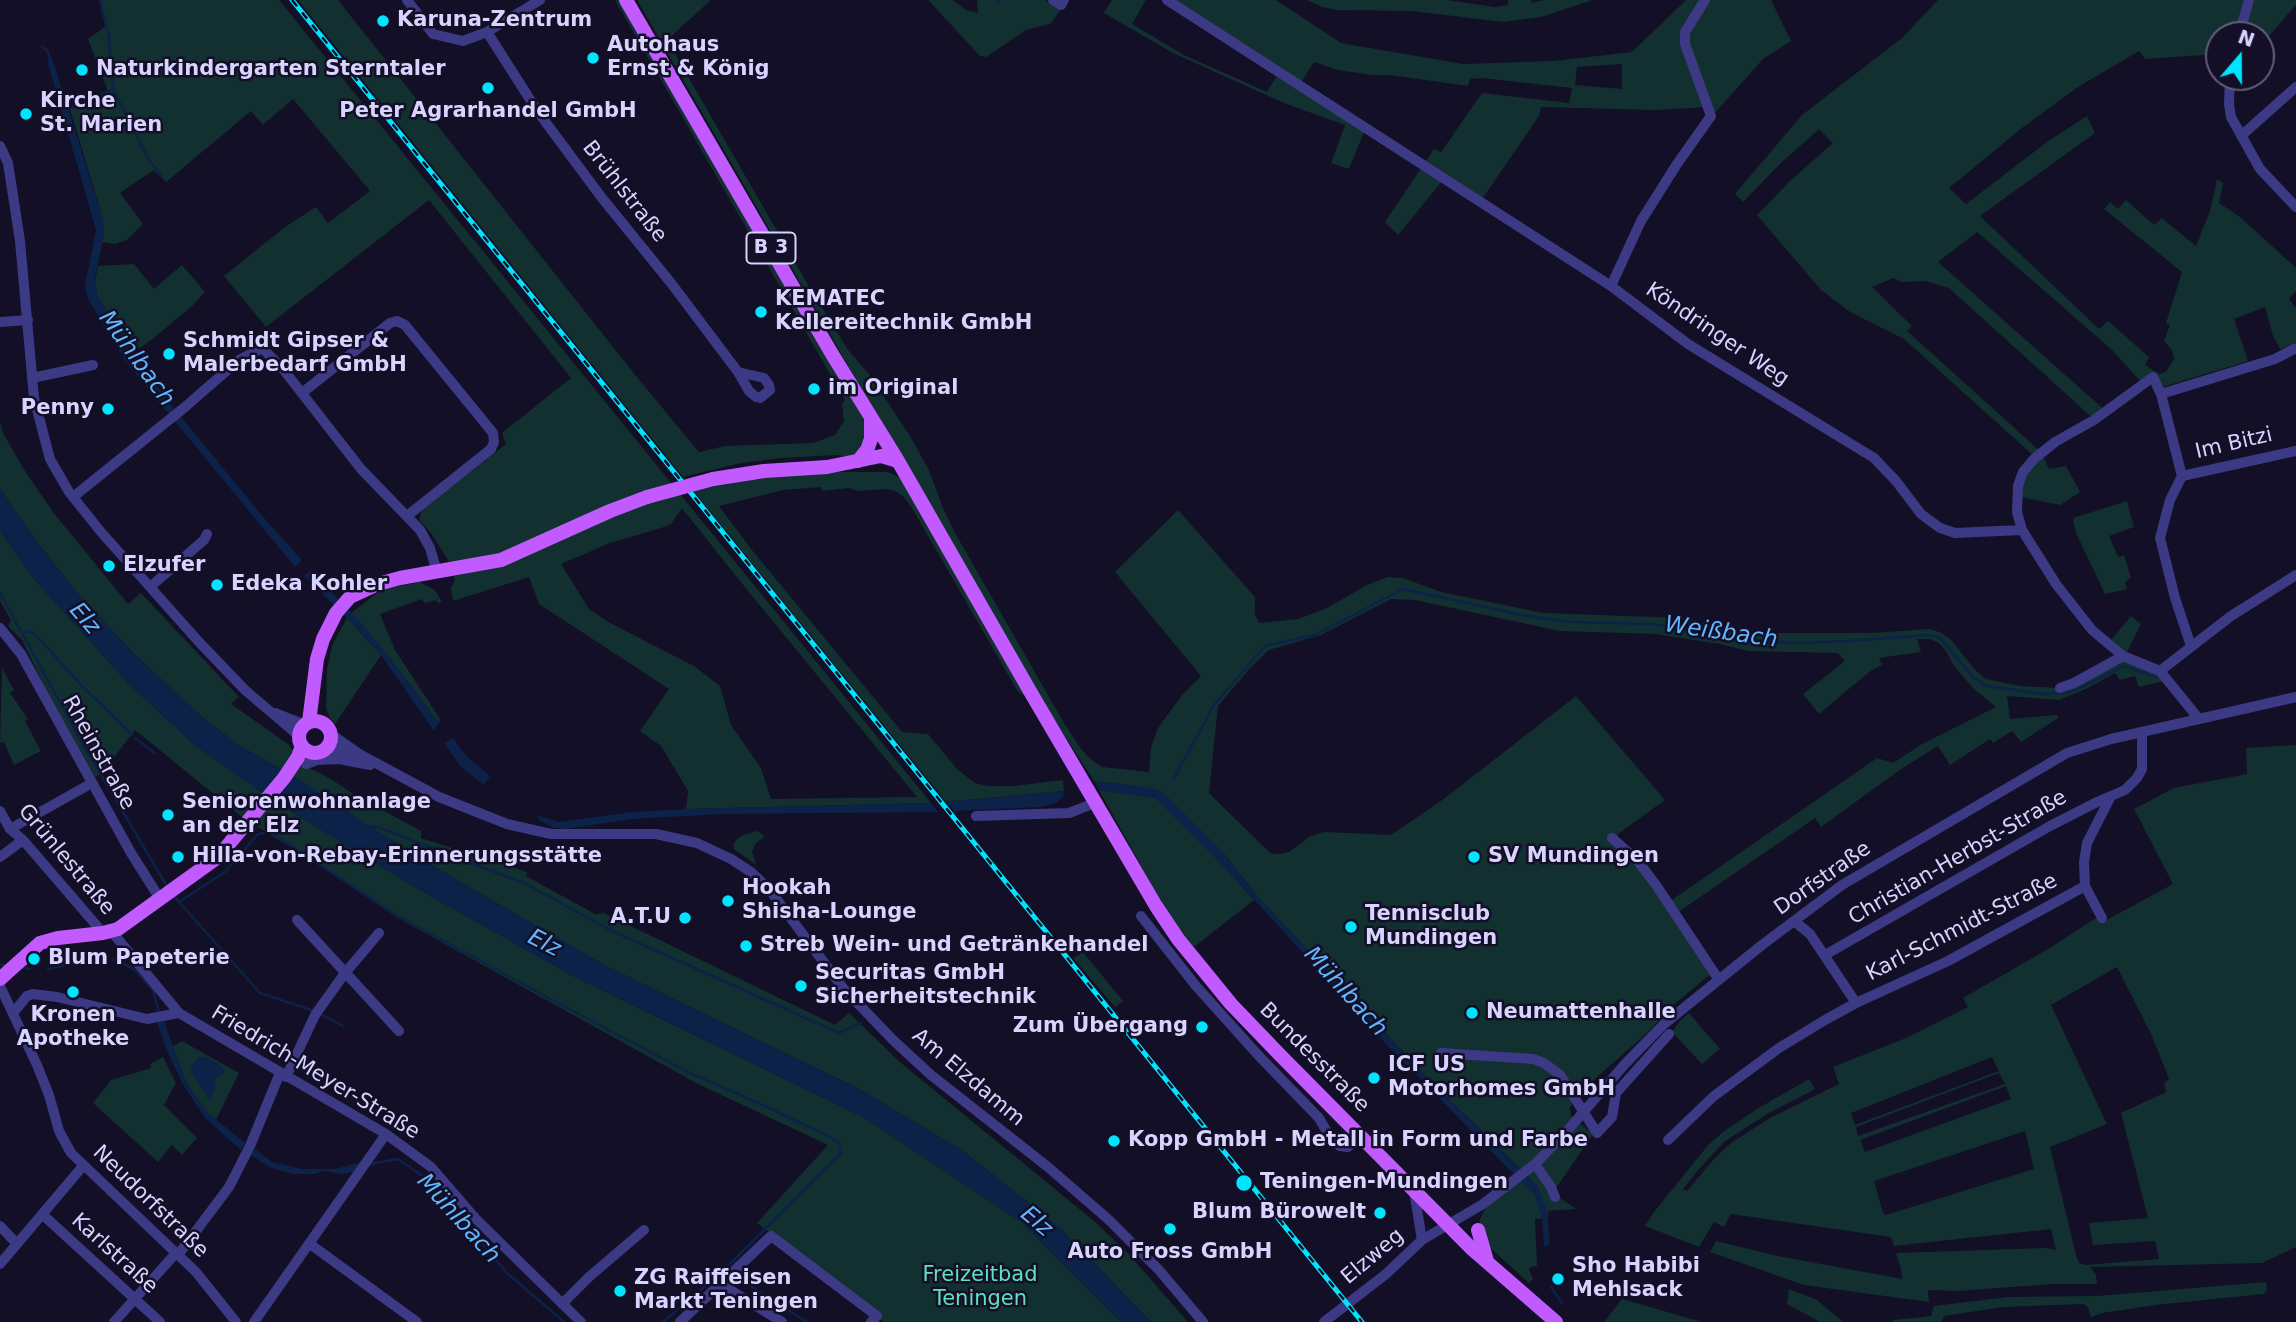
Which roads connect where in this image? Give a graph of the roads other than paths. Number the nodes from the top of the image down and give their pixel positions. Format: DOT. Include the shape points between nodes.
graph roads {
  1 [pos="407,0"];
  2 [pos="540,0"];
  3 [pos="626,0"];
  4 [pos="1053,0"];
  5 [pos="1064,0"];
  6 [pos="1167,0"];
  7 [pos="1705,0"];
  8 [pos="2249,0"];
  9 [pos="522,5"];
  10 [pos="2242,21"];
  11 [pos="488,32"];
  12 [pos="2296,87"];
  13 [pos="2229,91"];
  14 [pos="2241,136"];
  15 [pos="0,146"];
  16 [pos="2296,207"];
  17 [pos="1611,286"];
  18 [pos="28,320"];
  19 [pos="0,322"];
  20 [pos="2296,348"];
  21 [pos="93,365"];
  22 [pos="738,372"];
  23 [pos="32,378"];
  24 [pos="302,393"];
  25 [pos="2161,394"];
  26 [pos="871,417"];
  27 [pos="2296,451"];
  28 [pos="858,461"];
  29 [pos="898,461"];
  30 [pos="827,467"];
  31 [pos="2182,476"];
  32 [pos="73,497"];
  33 [pos="407,516"];
  34 [pos="2022,530"];
  35 [pos="207,534"];
  36 [pos="437,572"];
  37 [pos="2296,575"];
  38 [pos="149,587"];
  39 [pos="0,628"];
  40 [pos="2191,646"];
  41 [pos="2123,656"];
  42 [pos="2163,676"];
  43 [pos="2060,688"];
  44 [pos="2296,697"];
  45 [pos="2199,719"];
  46 [pos="2142,732"];
  47 [pos="310,744"];
  48 [pos="387,769"];
  49 [pos="92,783"];
  50 [pos="2111,796"];
  51 [pos="1097,803"];
  52 [pos="0,811"];
  53 [pos="976,816"];
  54 [pos="10,829"];
  55 [pos="1612,838"];
  56 [pos="23,840"];
  57 [pos="0,857"];
  58 [pos="2085,886"];
  59 [pos="167,894"];
  60 [pos="1141,916"];
  61 [pos="2102,918"];
  62 [pos="297,920"];
  63 [pos="1794,921"];
  64 [pos="107,933"];
  65 [pos="379,933"];
  66 [pos="1825,955"];
  67 [pos="345,973"];
  68 [pos="0,979"];
  69 [pos="1719,980"];
  70 [pos="0,986"];
  71 [pos="1856,1003"];
  72 [pos="13,1013"];
  73 [pos="179,1013"];
  74 [pos="399,1031"];
  75 [pos="1669,1034"];
  76 [pos="1441,1053"];
  77 [pos="283,1075"];
  78 [pos="1583,1113"];
  79 [pos="386,1134"];
  80 [pos="1360,1135"];
  81 [pos="1668,1140"];
  82 [pos="1535,1164"];
  83 [pos="83,1166"];
  84 [pos="1414,1189"];
  85 [pos="1555,1197"];
  86 [pos="1482,1203"];
  87 [pos="42,1214"];
  88 [pos="1448,1224"];
  89 [pos="0,1226"];
  90 [pos="644,1230"];
  91 [pos="1478,1230"];
  92 [pos="1422,1240"];
  93 [pos="17,1244"];
  94 [pos="310,1244"];
  95 [pos="176,1253"];
  96 [pos="1487,1262"];
  97 [pos="0,1265"];
  98 [pos="723,1280"];
  99 [pos="135,1299"];
  100 [pos="562,1304"];
  101 [pos="114,1322"];
  102 [pos="160,1322"];
  103 [pos="236,1322"];
  104 [pos="254,1322"];
  105 [pos="417,1322"];
  106 [pos="581,1322"];
  107 [pos="680,1322"];
  108 [pos="782,1322"];
  109 [pos="872,1322"];
  110 [pos="1203,1322"];
  111 [pos="1324,1322"];
  112 [pos="1556,1322"];
  1 -- 11 [label="street" via="433,34 463,41"];
  2 -- 9 [label="street"];
  3 -- 26 [label="main road, B 3"];
  4 -- 5 [label="street" via="1061,5"];
  6 -- 17 [label="street, Köndringer Weg"];
  7 -- 17 [label="street" via="1685,32 1685,44 1711,116 1641,221"];
  8 -- 10 [label="street"];
  9 -- 11 [label="street"];
  11 -- 22 [label="street, Brühlstraße" via="538,112"];
  12 -- 14 [label="street"];
  13 -- 14 [label="street" via="2231,117"];
  14 -- 16 [label="street" via="2260,169"];
  15 -- 18 [label="street" via="8,163"];
  17 -- 34 [label="street, Köndringer Weg" via="1688,344 1874,458 1921,514 1940,528 1955,533"];
  18 -- 19 [label="street"];
  18 -- 23 [label="street"];
  20 -- 25 [label="street" via="2275,359"];
  21 -- 23 [label="street"];
  23 -- 32 [label="street" via="50,459"];
  24 -- 32 [label="street" via="262,348 239,360"];
  24 -- 33 [label="street"];
  24 -- 33 [label="street" via="390,323 405,325 493,433 495,442"];
  25 -- 31 [label="street"];
  25 -- 34 [label="street" via="2153,377 2034,459 2018,486 2016,503"];
  26 -- 28 [label="main road" via="871,439"];
  26 -- 29 [label="main road, B 3"];
  27 -- 31 [label="street, Im Bitzi"];
  28 -- 29 [label="main road" via="886,456"];
  28 -- 30 [label="main road"];
  29 -- 30 [label="main road" via="865,469"];
  29 -- 51 [label="main road, B 3"];
  30 -- 36 [label="main road, bridge" via="713,479 648,497 501,560"];
  31 -- 40 [label="street" via="2160,538"];
  32 -- 38 [label="street"];
  33 -- 36 [label="street" via="430,548"];
  34 -- 41 [label="street" via="2071,604 2092,630"];
  35 -- 38 [label="street"];
  36 -- 47 [label="main road" via="378,584 338,616 327,644 320,709"];
  37 -- 40 [label="street"];
  38 -- 47 [label="street" via="234,680"];
  39 -- 49 [label="street, Rheinstraße" via="22,654"];
  40 -- 42 [label="street"];
  41 -- 42 [label="street"];
  41 -- 43 [label="street"];
  42 -- 45 [label="street"];
  44 -- 45 [label="street, Dorfstraße"];
  45 -- 46 [label="street, Dorfstraße"];
  46 -- 50 [label="street, Karl-Schmidt-Straße" via="2143,759 2137,779"];
  46 -- 63 [label="street, Dorfstraße" via="2067,753 1843,885"];
  47 -- 48 [label="street" via="361,755"];
  47 -- 48 [label="street" via="317,760 339,759"];
  47 -- 59 [label="main road" via="218,858"];
  48 -- 110 [label="street, Am Elzdamm" via="463,808 531,830 569,835 656,834 697,843 751,872 769,889 843,988 893,1040 1109,1220"];
  49 -- 54 [label="street"];
  49 -- 59 [label="street, Rheinstraße" via="131,853"];
  50 -- 58 [label="street, Karl-Schmidt-Straße" via="2087,843"];
  50 -- 66 [label="street, Christian-Herbst-Straße"];
  51 -- 53 [label="street" via="1069,813"];
  51 -- 80 [label="main road, Bundesstraße / B 3" via="1156,906 1194,960 1240,1014"];
  52 -- 54 [label="street, Grünlestraße"];
  54 -- 56 [label="street, Grünlestraße"];
  55 -- 69 [label="street" via="1656,885"];
  56 -- 57 [label="street"];
  56 -- 64 [label="street, Grünlestraße"];
  58 -- 61 [label="street, Karl-Schmidt-Straße"];
  58 -- 71 [label="street, Karl-Schmidt-Straße" via="1948,961"];
  59 -- 64 [label="main road"];
  60 -- 80 [label="street" via="1196,986 1319,1118 1332,1141 1348,1147"];
  62 -- 67 [label="street"];
  63 -- 66 [label="street, Karl-Schmidt-Straße"];
  63 -- 69 [label="street, Dorfstraße"];
  64 -- 68 [label="main road" via="40,943"];
  64 -- 73 [label="street, Friedrich-Meyer-Straße"];
  65 -- 67 [label="street"];
  66 -- 71 [label="street, Karl-Schmidt-Straße"];
  67 -- 74 [label="street"];
  67 -- 77 [label="street"];
  69 -- 78 [label="street, Dorfstraße" via="1651,1037"];
  70 -- 72 [label="street, Neudorfstraße"];
  71 -- 81 [label="street, Karl-Schmidt-Straße" via="1779,1048 1714,1096"];
  72 -- 73 [label="street" via="33,994 147,1019"];
  72 -- 83 [label="street, Neudorfstraße" via="49,1095 59,1131"];
  73 -- 77 [label="street, Friedrich-Meyer-Straße"];
  75 -- 78 [label="street" via="1616,1093 1612,1117 1597,1133"];
  76 -- 78 [label="street" via="1544,1063 1560,1075"];
  77 -- 79 [label="street, Friedrich-Meyer-Straße"];
  77 -- 95 [label="street" via="229,1187"];
  78 -- 82 [label="street, Dorfstraße"];
  79 -- 94 [label="street"];
  79 -- 100 [label="street, Friedrich-Meyer-Straße" via="431,1167"];
  80 -- 84 [label="main road, Bundesstraße / B 3"];
  82 -- 85 [label="street"];
  82 -- 86 [label="street, Dorfstraße"];
  83 -- 87 [label="street"];
  83 -- 95 [label="street, Neudorfstraße"];
  84 -- 88 [label="main road, Bundesstraße / B 3"];
  84 -- 92 [label="street"];
  86 -- 88 [label="street, Dorfstraße"];
  86 -- 91 [label="street"];
  87 -- 93 [label="street"];
  87 -- 99 [label="street, Karlstraße"];
  88 -- 92 [label="street, Elzweg"];
  88 -- 96 [label="main road, Bundesstraße / B 3"];
  89 -- 93 [label="street"];
  90 -- 100 [label="street"];
  91 -- 96 [label="main road"];
  92 -- 111 [label="street, Elzweg"];
  93 -- 97 [label="street"];
  94 -- 104 [label="street"];
  94 -- 105 [label="street"];
  95 -- 99 [label="street"];
  95 -- 103 [label="street, Neudorfstraße"];
  96 -- 112 [label="main road, Bundesstraße / B 3"];
  98 -- 107 [label="street"];
  98 -- 108 [label="street"];
  98 -- 109 [label="street" via="771,1236 877,1316"];
  99 -- 101 [label="street"];
  99 -- 102 [label="street, Karlstraße"];
  100 -- 106 [label="street, Friedrich-Meyer-Straße"];
}
